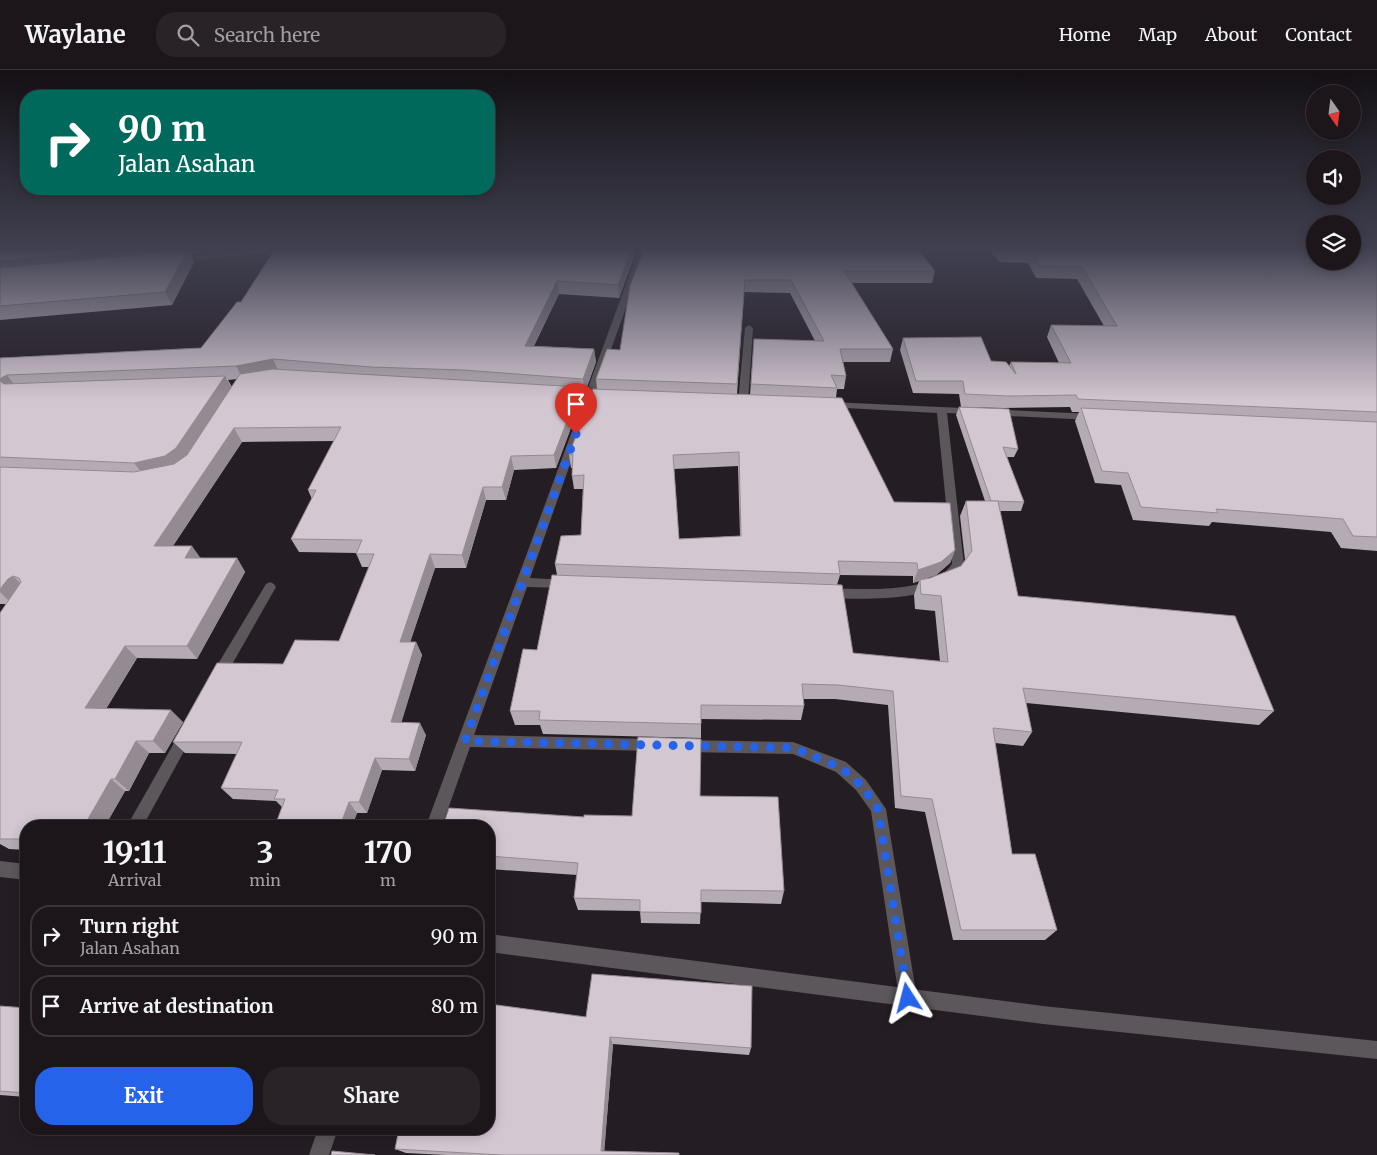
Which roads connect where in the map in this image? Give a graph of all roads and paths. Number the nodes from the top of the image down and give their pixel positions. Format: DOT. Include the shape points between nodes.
graph roads {
  1 [pos="625,300"];
  2 [pos="749,328"];
  3 [pos="551,394"];
  4 [pos="590,397"];
  5 [pos="618,398"];
  6 [pos="743,402"];
  7 [pos="822,405"];
  8 [pos="942,410"];
  9 [pos="1105,417"];
  10 [pos="523,582"];
  11 [pos="581,584"];
  12 [pos="270,587"];
  13 [pos="816,593"];
  14 [pos="211,689"];
  15 [pos="192,723"];
  16 [pos="465,741"];
  17 [pos="138,820"];
  18 [pos="436,820"];
  19 [pos="0,869"];
  20 [pos="20,871"];
  21 [pos="495,944"];
  22 [pos="908,998"];
  23 [pos="1377,1050"];
  24 [pos="326,1135"];
  25 [pos="319,1155"];
  1 -- 4 [label="street"];
  2 -- 6 [label="street"];
  3 -- 4 [label="street"];
  4 -- 5 [label="street"];
  4 -- 10 [label="street"];
  7 -- 8 [label="street"];
  8 -- 9 [label="street"];
  8 -- 13 [label="street" via="958,565 950,576 920,588 875,595"];
  10 -- 11 [label="street"];
  10 -- 16 [label="street"];
  12 -- 14 [label="street"];
  15 -- 17 [label="street"];
  16 -- 18 [label="street"];
  16 -- 22 [label="street" via="794,748 841,768 861,785 878,809"];
  19 -- 20 [label="street"];
  21 -- 22 [label="street"];
  22 -- 23 [label="street" via="1241,1038"];
  24 -- 25 [label="street"];
}
